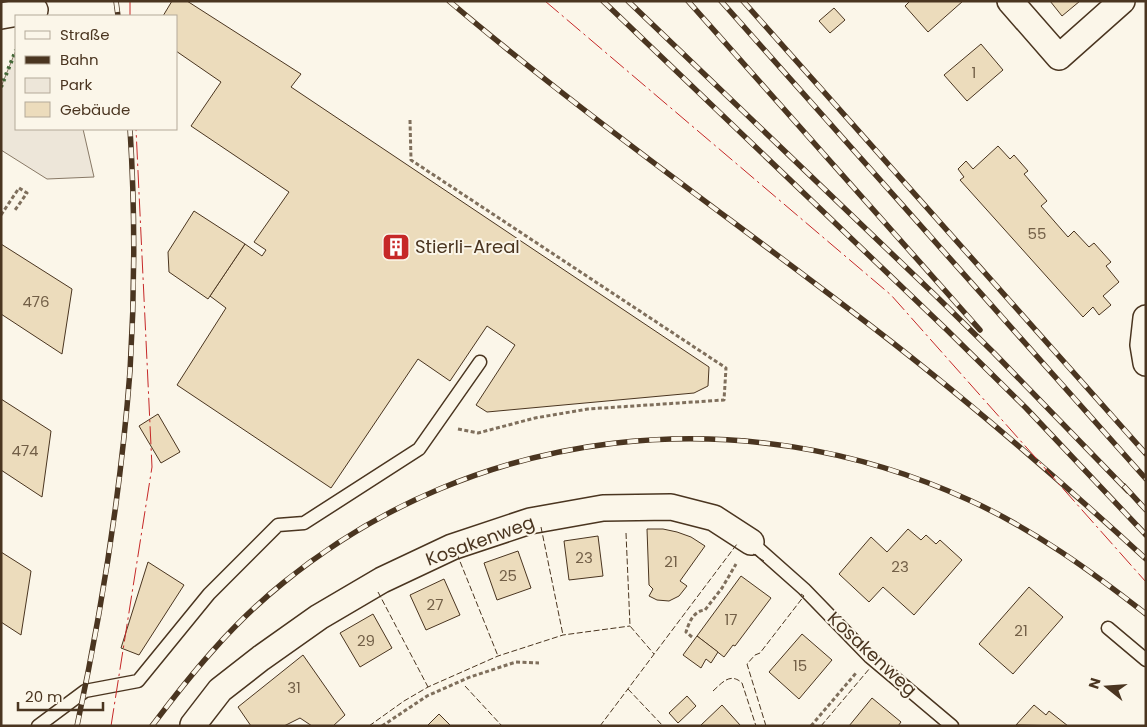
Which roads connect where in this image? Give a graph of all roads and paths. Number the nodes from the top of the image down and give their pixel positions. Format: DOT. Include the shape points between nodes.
graph roads {
  1 [pos="1010,1"];
  2 [pos="1122,1"];
  3 [pos="34,10"];
  4 [pos="1,16"];
  5 [pos="410,120"];
  6 [pos="15,210"];
  7 [pos="1,215"];
  8 [pos="1146,318"];
  9 [pos="480,362"];
  10 [pos="1146,363"];
  11 [pos="436,424"];
  12 [pos="751,542"];
  13 [pos="737,562"];
  14 [pos="1108,628"];
  15 [pos="692,636"];
  16 [pos="870,657"];
  17 [pos="1146,660"];
  18 [pos="539,662"];
  19 [pos="38,726"];
  20 [pos="195,726"];
  21 [pos="382,726"];
  22 [pos="811,726"];
  23 [pos="952,726"];
  1 -- 2 [label="street" via="1059,57"];
  3 -- 4 [label="street"];
  5 -- 11 [label="path" via="411,160 726,368 724,400 588,409 534,418 478,434"];
  6 -- 7 [label="path" via="27,193 19,188"];
  8 -- 10 [label="street" via="1143,345"];
  9 -- 11 [label="lane"];
  11 -- 19 [label="lane" via="419,449 304,524 278,526 209,594 138,681 85,691"];
  12 -- 16 [label="lane, Kosakenweg" via="804,589"];
  12 -- 20 [label="street, Kosakenweg" via="714,518 671,507 603,508 530,521 452,547 382,580 320,617 220,690 193,724"];
  13 -- 15 [label="path" via="705,610 696,612 692,618 686,632"];
  14 -- 17 [label="lane"];
  16 -- 22 [label="path"];
  16 -- 23 [label="lane, Kosakenweg"];
  18 -- 21 [label="path" via="516,662 470,676 427,696"];
}
